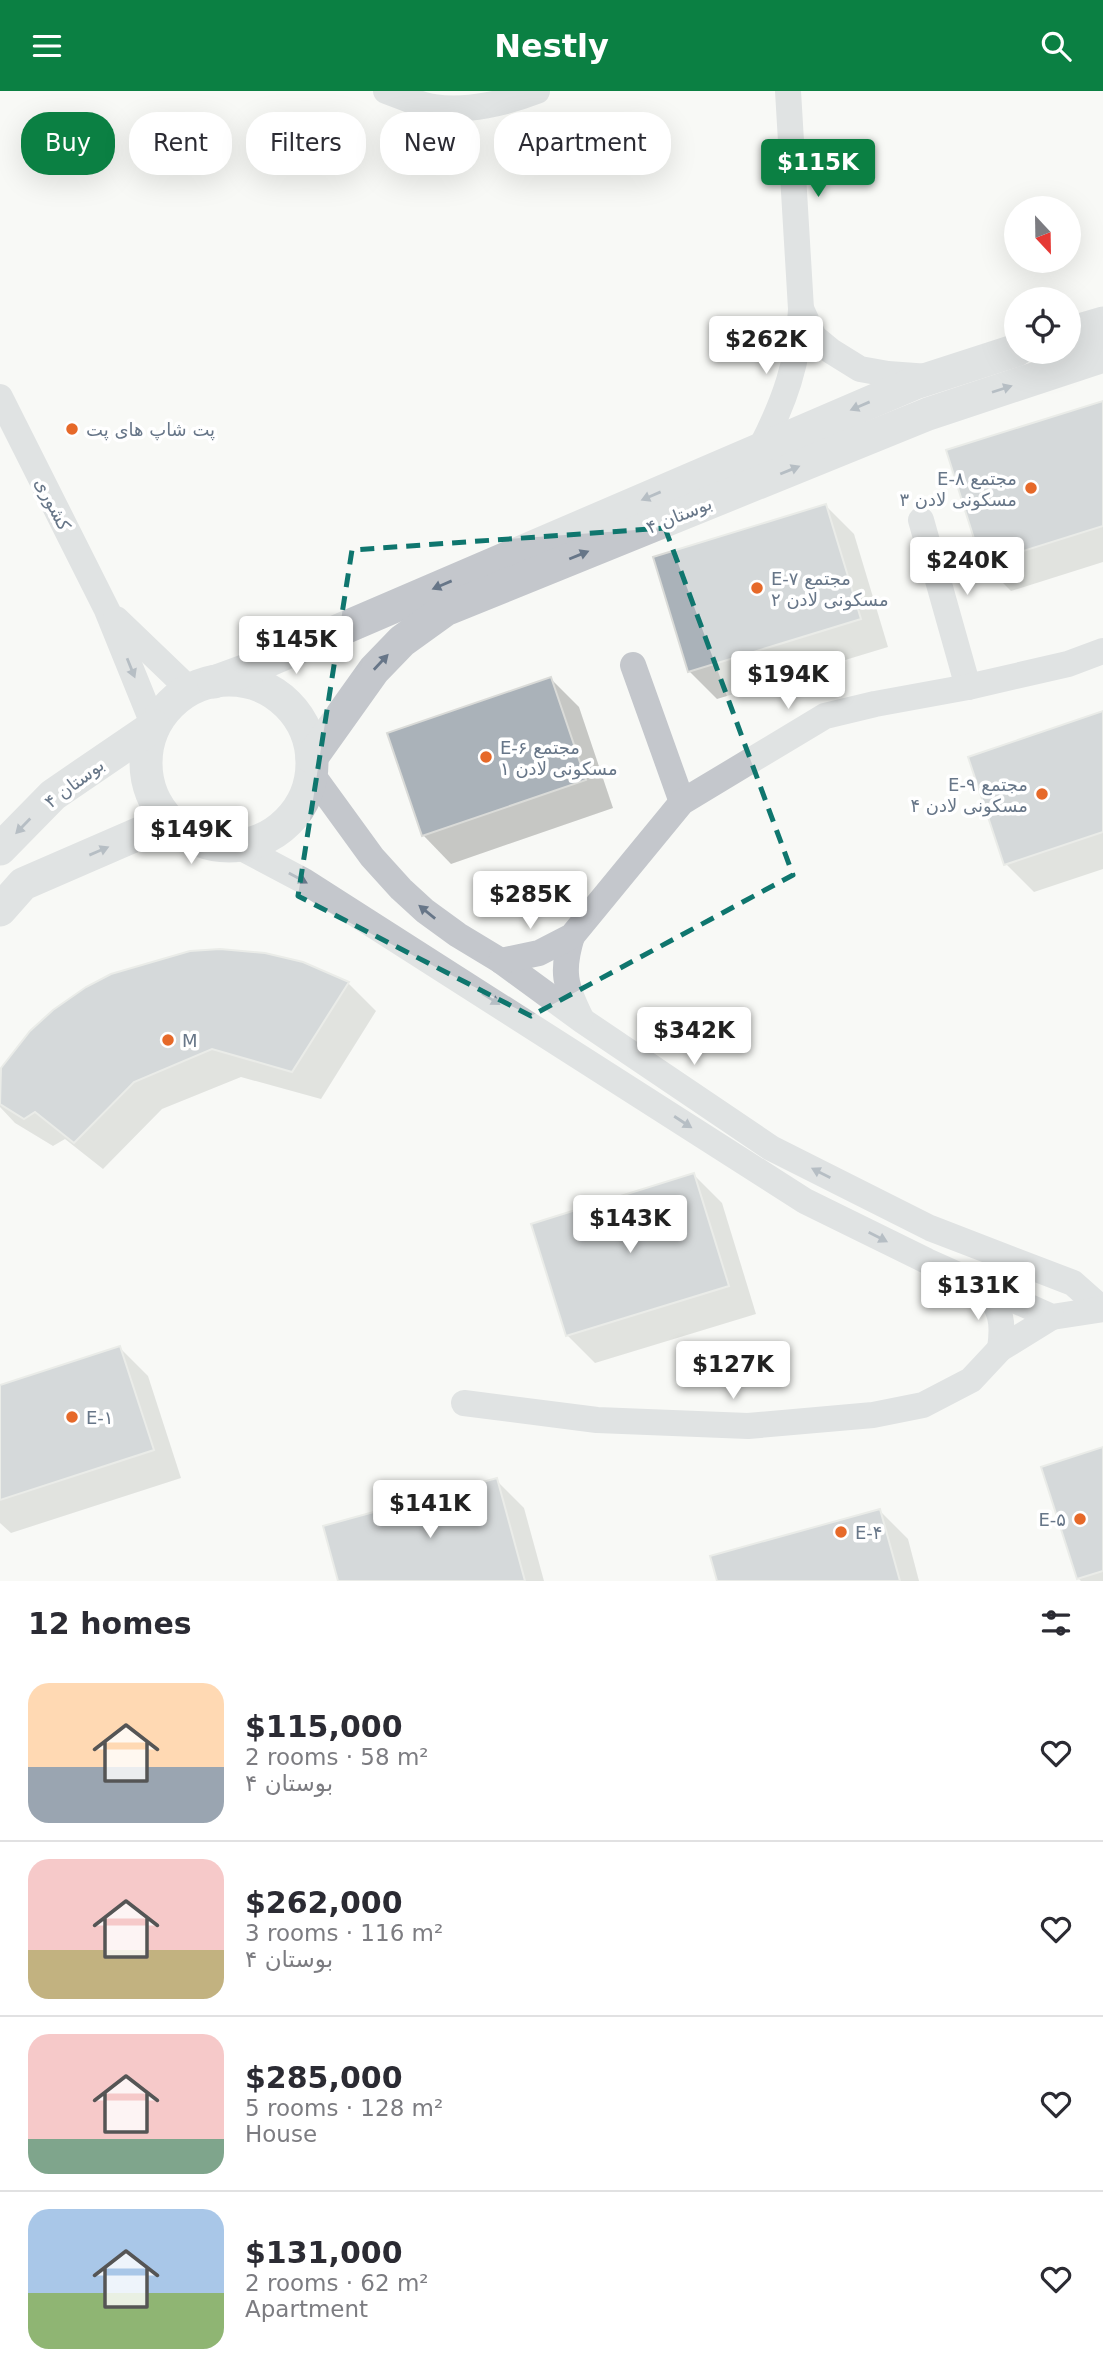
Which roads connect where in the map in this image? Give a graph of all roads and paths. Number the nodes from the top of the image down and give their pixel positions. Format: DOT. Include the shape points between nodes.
graph roads {
  1 [pos="386,91"];
  2 [pos="537,91"];
  3 [pos="788,91"];
  4 [pos="801,309"];
  5 [pos="1103,323"];
  6 [pos="1081,329"];
  7 [pos="1004,354"];
  8 [pos="1103,356"];
  9 [pos="933,377"];
  10 [pos="0,397"];
  11 [pos="760,449"];
  12 [pos="921,520"];
  13 [pos="107,610"];
  14 [pos="1103,651"];
  15 [pos="633,665"];
  16 [pos="202,686"];
  17 [pos="968,687"];
  18 [pos="154,726"];
  19 [pos="312,765"];
  20 [pos="682,802"];
  21 [pos="168,821"];
  22 [pos="238,846"];
  23 [pos="0,849"];
  24 [pos="0,910"];
  25 [pos="572,936"];
  26 [pos="501,961"];
  27 [pos="583,1021"];
  28 [pos="985,1287"];
  29 [pos="1102,1309"];
  30 [pos="1052,1317"];
  31 [pos="1000,1349"];
  32 [pos="464,1403"];
  1 -- 2 [label="street" via="433,107 469,107"];
  3 -- 4 [label="street"];
  4 -- 9 [label="street" via="814,337 860,369"];
  4 -- 11 [label="street" via="788,386"];
  5 -- 6 [label="street"];
  7 -- 9 [label="street, بوستان ۴"];
  19 -- 8 [label="street, بوستان ۴, one-way" via="374,670 402,641 444,610 928,414"];
  9 -- 11 [label="street, بوستان ۴, one-way"];
  10 -- 13 [label="street, کشوری"];
  11 -- 16 [label="street, بوستان ۴, one-way"];
  12 -- 17 [label="street"];
  13 -- 16 [label="street, کشوری"];
  13 -- 18 [label="street, کشوری, one-way"];
  14 -- 17 [label="street" via="1068,664"];
  15 -- 20 [label="street"];
  16 -- 18 [label="street" via="169,705"];
  16 -- 19 [label="street" via="237,681 279,697 307,734"];
  17 -- 20 [label="street" via="825,716"];
  18 -- 21 [label="street" via="146,750 146,776"];
  18 -- 23 [label="street, بوستان ۴, one-way" via="53,795"];
  19 -- 22 [label="street" via="306,795 295,814 279,829"];
  26 -- 19 [label="street, one-way" via="458,935 401,889 372,857"];
  20 -- 25 [label="street"];
  21 -- 22 [label="street" via="188,836 212,845"];
  24 -- 21 [label="street, one-way" via="23,884"];
  22 -- 28 [label="street, one-way" via="304,881 805,1201"];
  25 -- 26 [label="street" via="539,953"];
  25 -- 27 [label="street" via="565,977"];
  26 -- 27 [label="street"];
  29 -- 27 [label="street, one-way" via="1073,1283 930,1228 771,1148"];
  28 -- 30 [label="street"];
  28 -- 31 [label="street" via="1001,1317"];
  29 -- 30 [label="street"];
  30 -- 31 [label="street"];
  31 -- 32 [label="street" via="971,1380 923,1405 873,1415 748,1426 597,1420"];
}
